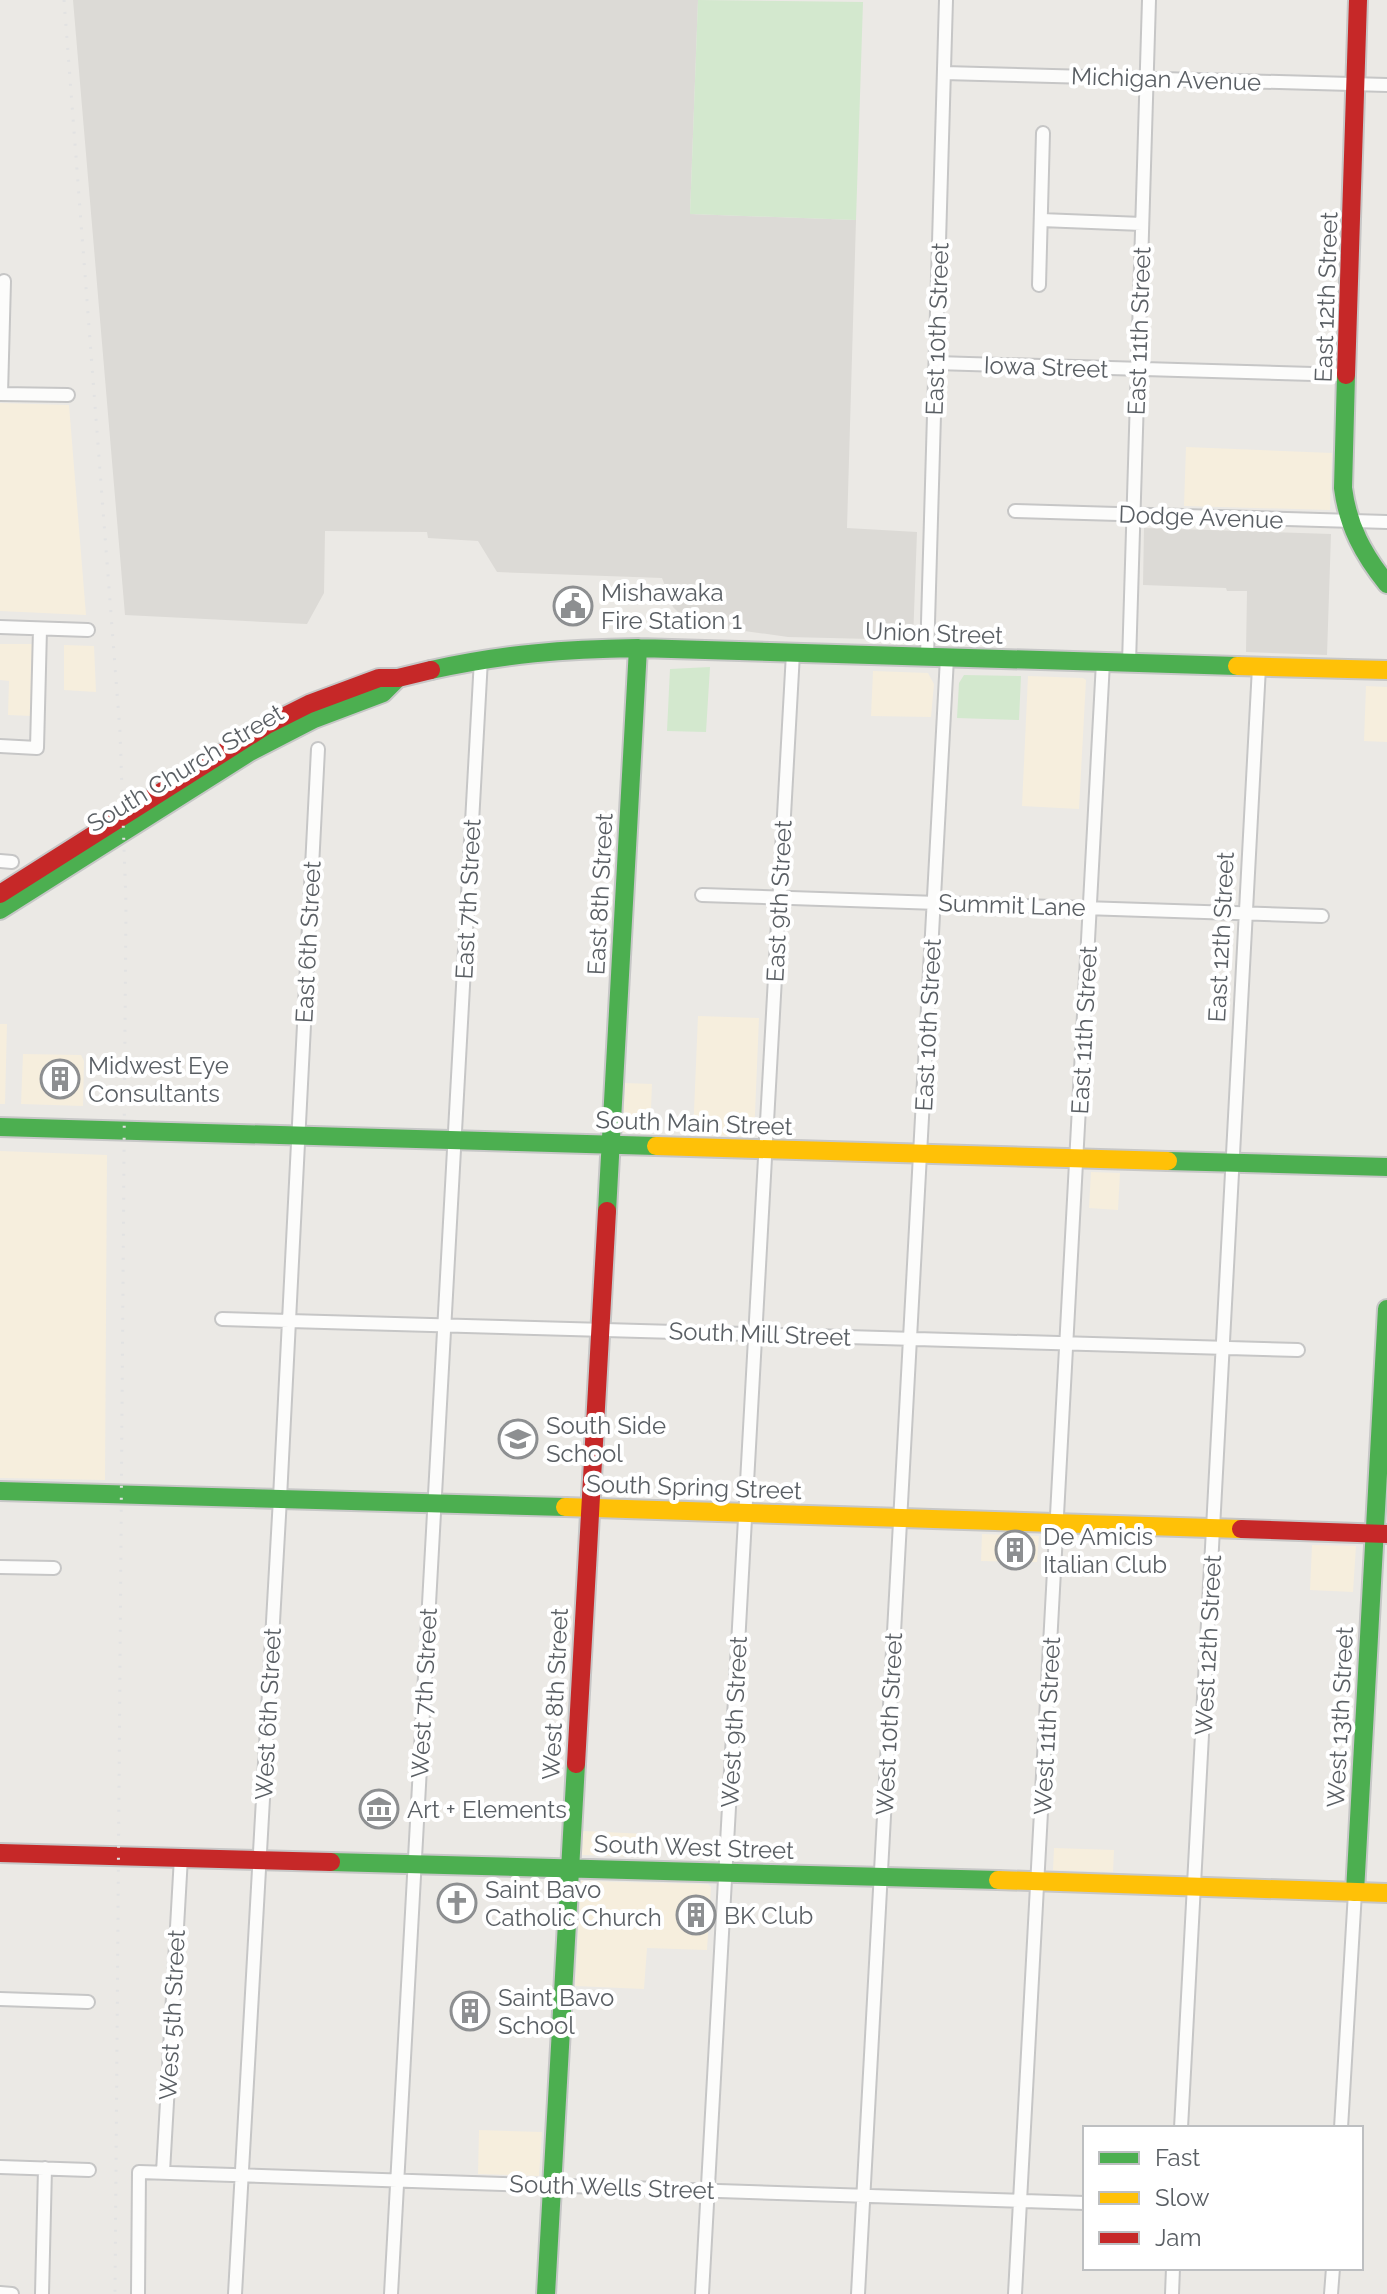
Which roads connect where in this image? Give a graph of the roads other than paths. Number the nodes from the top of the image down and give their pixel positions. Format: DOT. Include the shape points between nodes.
graph roads {
  1 [pos="946,0"];
  2 [pos="1149,0"];
  3 [pos="1358,0"];
  4 [pos="944,73"];
  5 [pos="1146,78"];
  6 [pos="1357,84"];
  7 [pos="1387,85"];
  8 [pos="1043,133"];
  9 [pos="1041,220"];
  10 [pos="1142,224"];
  11 [pos="4,281"];
  12 [pos="1039,285"];
  13 [pos="936,363"];
  14 [pos="1137,370"];
  15 [pos="1347,375"];
  16 [pos="0,394"];
  17 [pos="68,395"];
  18 [pos="1015,511"];
  19 [pos="1134,515"];
  20 [pos="1349,521"];
  21 [pos="1387,522"];
  22 [pos="1387,584"];
  23 [pos="0,627"];
  24 [pos="40,629"];
  25 [pos="88,630"];
  26 [pos="638,648"];
  27 [pos="793,653"];
  28 [pos="927,657"];
  29 [pos="947,658"];
  30 [pos="481,659"];
  31 [pos="1103,662"];
  32 [pos="1129,663"];
  33 [pos="1259,667"];
  34 [pos="1387,670"];
  35 [pos="398,678"];
  36 [pos="0,746"];
  37 [pos="318,749"];
  38 [pos="0,894"];
  39 [pos="702,895"];
  40 [pos="780,897"];
  41 [pos="934,903"];
  42 [pos="1091,907"];
  43 [pos="0,910"];
  44 [pos="1246,912"];
  45 [pos="1322,916"];
  46 [pos="0,1127"];
  47 [pos="299,1135"];
  48 [pos="455,1140"];
  49 [pos="610,1144"];
  50 [pos="765,1149"];
  51 [pos="921,1153"];
  52 [pos="1077,1158"];
  53 [pos="1233,1162"];
  54 [pos="1387,1167"];
  55 [pos="1387,1309"];
  56 [pos="222,1319"];
  57 [pos="288,1321"];
  58 [pos="446,1326"];
  59 [pos="600,1329"];
  60 [pos="756,1335"];
  61 [pos="911,1339"];
  62 [pos="1068,1344"];
  63 [pos="1223,1348"];
  64 [pos="1298,1350"];
  65 [pos="0,1491"];
  66 [pos="280,1498"];
  67 [pos="435,1503"];
  68 [pos="590,1508"];
  69 [pos="746,1512"];
  70 [pos="901,1517"];
  71 [pos="1058,1523"];
  72 [pos="1214,1528"];
  73 [pos="1381,1534"];
  74 [pos="0,1567"];
  75 [pos="54,1568"];
  76 [pos="0,1853"];
  77 [pos="181,1857"];
  78 [pos="259,1860"];
  79 [pos="414,1864"];
  80 [pos="569,1868"];
  81 [pos="725,1872"];
  82 [pos="881,1877"];
  83 [pos="1039,1882"];
  84 [pos="1195,1888"];
  85 [pos="1355,1892"];
  86 [pos="1387,1893"];
  87 [pos="0,1999"];
  88 [pos="88,2002"];
  89 [pos="1181,2126"];
  90 [pos="1341,2126"];
  91 [pos="0,2167"];
  92 [pos="45,2168"];
  93 [pos="89,2170"];
  94 [pos="163,2172"];
  95 [pos="242,2175"];
  96 [pos="397,2180"];
  97 [pos="551,2186"];
  98 [pos="707,2190"];
  99 [pos="863,2194"];
  100 [pos="1020,2201"];
  101 [pos="1083,2203"];
  102 [pos="1173,2270"];
  103 [pos="1333,2270"];
  104 [pos="0,2293"];
  105 [pos="12,2294"];
  106 [pos="42,2294"];
  107 [pos="138,2294"];
  108 [pos="235,2294"];
  109 [pos="391,2294"];
  110 [pos="546,2294"];
  111 [pos="702,2294"];
  112 [pos="858,2294"];
  113 [pos="1015,2294"];
  114 [pos="1172,2294"];
  115 [pos="1331,2294"];
  1 -- 4 [label="street, East 10th Street"];
  2 -- 5 [label="street, East 11th Street"];
  3 -- 6 [label="street, East 12th Street"];
  4 -- 5 [label="street, Michigan Avenue"];
  4 -- 13 [label="street, East 10th Street"];
  5 -- 6 [label="street, Michigan Avenue"];
  5 -- 10 [label="street, East 11th Street"];
  6 -- 7 [label="street, Michigan Avenue"];
  6 -- 15 [label="street, East 12th Street"];
  8 -- 9 [label="street"];
  9 -- 10 [label="street"];
  9 -- 12 [label="street"];
  10 -- 14 [label="street, East 11th Street"];
  11 -- 16 [label="street"];
  13 -- 14 [label="street, Iowa Street"];
  13 -- 28 [label="street, East 10th Street"];
  14 -- 15 [label="street, Iowa Street"];
  14 -- 19 [label="street, East 11th Street"];
  15 -- 20 [label="street, East 12th Street" via="1343,488"];
  16 -- 17 [label="street"];
  18 -- 19 [label="street, Dodge Avenue"];
  19 -- 20 [label="street, Dodge Avenue"];
  19 -- 32 [label="street, East 11th Street"];
  20 -- 21 [label="street, Dodge Avenue"];
  20 -- 22 [label="street, East 12th Street" via="1366,560"];
  23 -- 24 [label="street"];
  24 -- 25 [label="street"];
  24 -- 36 [label="street" via="37,748"];
  26 -- 27 [label="street, Union Street"];
  26 -- 30 [label="street, Union Street" via="560,649"];
  26 -- 49 [label="street, East 8th Street"];
  27 -- 28 [label="street, Union Street"];
  27 -- 40 [label="street, East 9th Street"];
  28 -- 29 [label="street, Union Street"];
  29 -- 31 [label="street, Union Street"];
  29 -- 41 [label="street, East 10th Street"];
  30 -- 35 [label="street, South Church Street"];
  30 -- 48 [label="street, East 7th Street"];
  31 -- 32 [label="street, Union Street"];
  31 -- 42 [label="street, East 11th Street"];
  32 -- 33 [label="street, Union Street"];
  33 -- 34 [label="street, Union Street"];
  33 -- 44 [label="street, East 12th Street"];
  35 -- 38 [label="street, South Church Street" via="379,678 267,725"];
  35 -- 43 [label="street, South Church Street" via="383,693 314,719 250,752"];
  37 -- 47 [label="street, East 6th Street"];
  39 -- 40 [label="street, Summit Lane"];
  40 -- 41 [label="street, Summit Lane"];
  40 -- 50 [label="street, East 9th Street"];
  41 -- 42 [label="street, Summit Lane"];
  41 -- 51 [label="street, East 10th Street"];
  42 -- 44 [label="street, Summit Lane"];
  42 -- 52 [label="street, East 11th Street"];
  44 -- 45 [label="street, Summit Lane"];
  44 -- 53 [label="street, East 12th Street"];
  46 -- 47 [label="street, South Main Street"];
  47 -- 48 [label="street, South Main Street"];
  47 -- 57 [label="street, West 6th Street"];
  48 -- 49 [label="street, South Main Street"];
  48 -- 58 [label="street, West 7th Street"];
  49 -- 50 [label="street, South Main Street"];
  49 -- 59 [label="street, West 8th Street"];
  50 -- 51 [label="street, South Main Street"];
  50 -- 60 [label="street, West 9th Street"];
  51 -- 52 [label="street, South Main Street"];
  51 -- 61 [label="street, West 10th Street"];
  52 -- 53 [label="street, South Main Street"];
  52 -- 62 [label="street, West 11th Street"];
  53 -- 54 [label="street, South Main Street"];
  53 -- 63 [label="street, West 12th Street"];
  55 -- 73 [label="street, West 13th Street"];
  56 -- 57 [label="street, South Mill Street"];
  57 -- 58 [label="street, South Mill Street"];
  57 -- 66 [label="street, West 6th Street"];
  58 -- 59 [label="street, South Mill Street"];
  58 -- 67 [label="street, West 7th Street"];
  59 -- 60 [label="street, South Mill Street"];
  59 -- 68 [label="street, West 8th Street"];
  60 -- 61 [label="street, South Mill Street"];
  60 -- 69 [label="street, West 9th Street"];
  61 -- 62 [label="street, South Mill Street"];
  61 -- 70 [label="street, West 10th Street"];
  62 -- 63 [label="street, South Mill Street"];
  62 -- 71 [label="street, West 11th Street"];
  63 -- 64 [label="street, South Mill Street"];
  63 -- 72 [label="street, West 12th Street"];
  65 -- 66 [label="street, South Spring Street"];
  66 -- 67 [label="street, South Spring Street"];
  66 -- 78 [label="street, West 6th Street"];
  67 -- 68 [label="street, South Spring Street"];
  67 -- 79 [label="street, West 7th Street"];
  68 -- 69 [label="street, South Spring Street"];
  68 -- 80 [label="street, West 8th Street"];
  69 -- 70 [label="street, South Spring Street"];
  69 -- 81 [label="street, West 9th Street"];
  70 -- 71 [label="street, South Spring Street"];
  70 -- 82 [label="street, West 10th Street"];
  71 -- 72 [label="street, South Spring Street"];
  71 -- 83 [label="street, West 11th Street"];
  72 -- 73 [label="street, South Spring Street"];
  72 -- 84 [label="street, West 12th Street"];
  73 -- 85 [label="street, West 13th Street"];
  74 -- 75 [label="street"];
  76 -- 77 [label="street, South West Street"];
  77 -- 78 [label="street, South West Street"];
  77 -- 94 [label="street, West 5th Street"];
  78 -- 79 [label="street, South West Street"];
  78 -- 95 [label="street, West 6th Street"];
  79 -- 80 [label="street, South West Street"];
  79 -- 96 [label="street, West 7th Street"];
  80 -- 81 [label="street, South West Street"];
  80 -- 97 [label="street, West 8th Street"];
  81 -- 82 [label="street, South West Street"];
  81 -- 98 [label="street, West 9th Street"];
  82 -- 83 [label="street, South West Street"];
  82 -- 99 [label="street, West 10th Street"];
  83 -- 84 [label="street, South West Street"];
  83 -- 100 [label="street, West 11th Street"];
  84 -- 85 [label="street, South West Street"];
  84 -- 89 [label="street, West 12th Street"];
  85 -- 86 [label="street, South West Street"];
  85 -- 90 [label="street, West 13th Street"];
  87 -- 88 [label="street"];
  91 -- 92 [label="street"];
  92 -- 93 [label="street"];
  92 -- 106 [label="street"];
  94 -- 95 [label="street, South Wells Street"];
  94 -- 107 [label="street, South Wells Street" via="139,2172"];
  95 -- 96 [label="street, South Wells Street"];
  95 -- 108 [label="street, West 6th Street"];
  96 -- 97 [label="street, South Wells Street"];
  96 -- 109 [label="street, West 7th Street"];
  97 -- 98 [label="street, South Wells Street"];
  97 -- 110 [label="street, West 8th Street"];
  98 -- 99 [label="street, South Wells Street"];
  98 -- 111 [label="street, West 9th Street"];
  99 -- 100 [label="street, South Wells Street"];
  99 -- 112 [label="street, West 10th Street"];
  100 -- 101 [label="street, South Wells Street"];
  100 -- 113 [label="street, West 11th Street"];
  102 -- 114 [label="street"];
  103 -- 115 [label="street"];
  104 -- 105 [label="street"];
}
